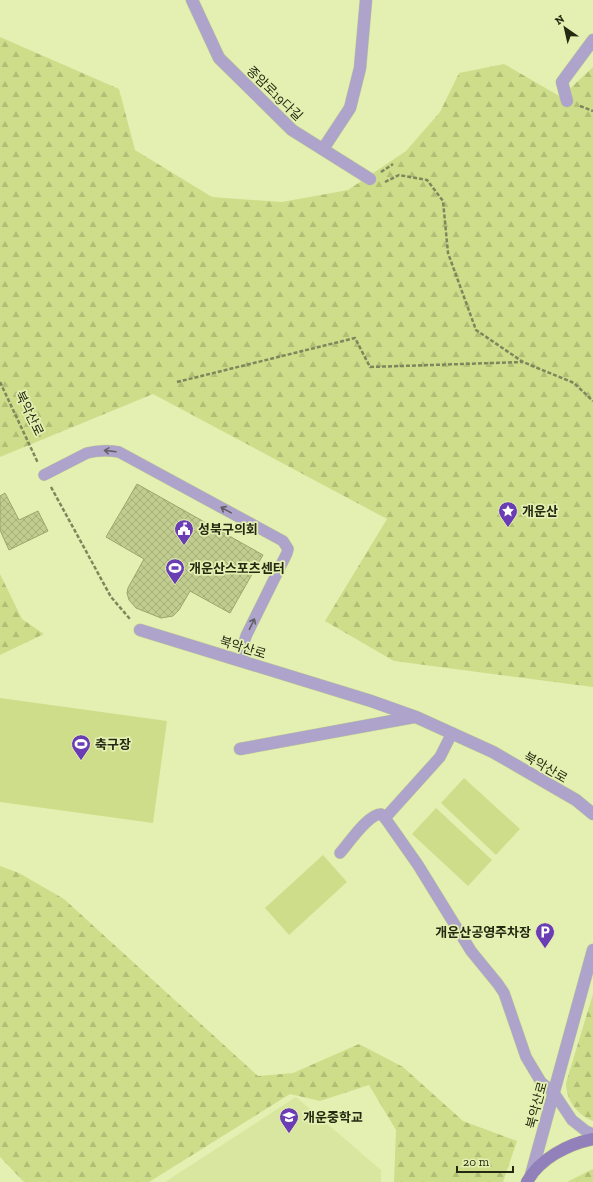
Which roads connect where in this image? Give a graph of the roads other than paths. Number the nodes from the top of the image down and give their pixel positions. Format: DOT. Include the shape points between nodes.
graph roads {
  1 [pos="192,0"];
  2 [pos="366,0"];
  3 [pos="593,40"];
  4 [pos="566,101"];
  5 [pos="323,149"];
  6 [pos="370,179"];
  7 [pos="44,475"];
  8 [pos="140,630"];
  9 [pos="244,662"];
  10 [pos="416,717"];
  11 [pos="452,733"];
  12 [pos="240,749"];
  13 [pos="593,814"];
  14 [pos="385,818"];
  15 [pos="340,853"];
  16 [pos="593,950"];
  17 [pos="554,1093"];
  18 [pos="593,1134"];
  19 [pos="593,1139"];
  20 [pos="529,1178"];
  1 -- 5 [label="street, 종암로19다길" via="219,58 292,130"];
  2 -- 5 [label="street" via="360,68 350,108"];
  3 -- 4 [label="street" via="562,82"];
  5 -- 6 [label="street, 종암로19다길"];
  9 -- 7 [label="lane, one-way" via="246,636 287,553 288,549 283,541 119,452 102,450 87,453"];
  8 -- 9 [label="street, 북악산로"];
  9 -- 10 [label="street, 북악산로"];
  10 -- 11 [label="street, 북악산로"];
  10 -- 12 [label="street"];
  11 -- 13 [label="street, 북악산로" via="493,752 576,800"];
  11 -- 14 [label="lane" via="440,757"];
  14 -- 15 [label="lane" via="381,814 368,820"];
  14 -- 17 [label="lane" via="418,865 471,951 504,993 526,1057 541,1082"];
  16 -- 17 [label="street, 북악산로"];
  17 -- 18 [label="lane" via="572,1120"];
  17 -- 20 [label="street, 북악산로"];
  19 -- 20 [label="street, 북악산로" via="550,1157"];
}
